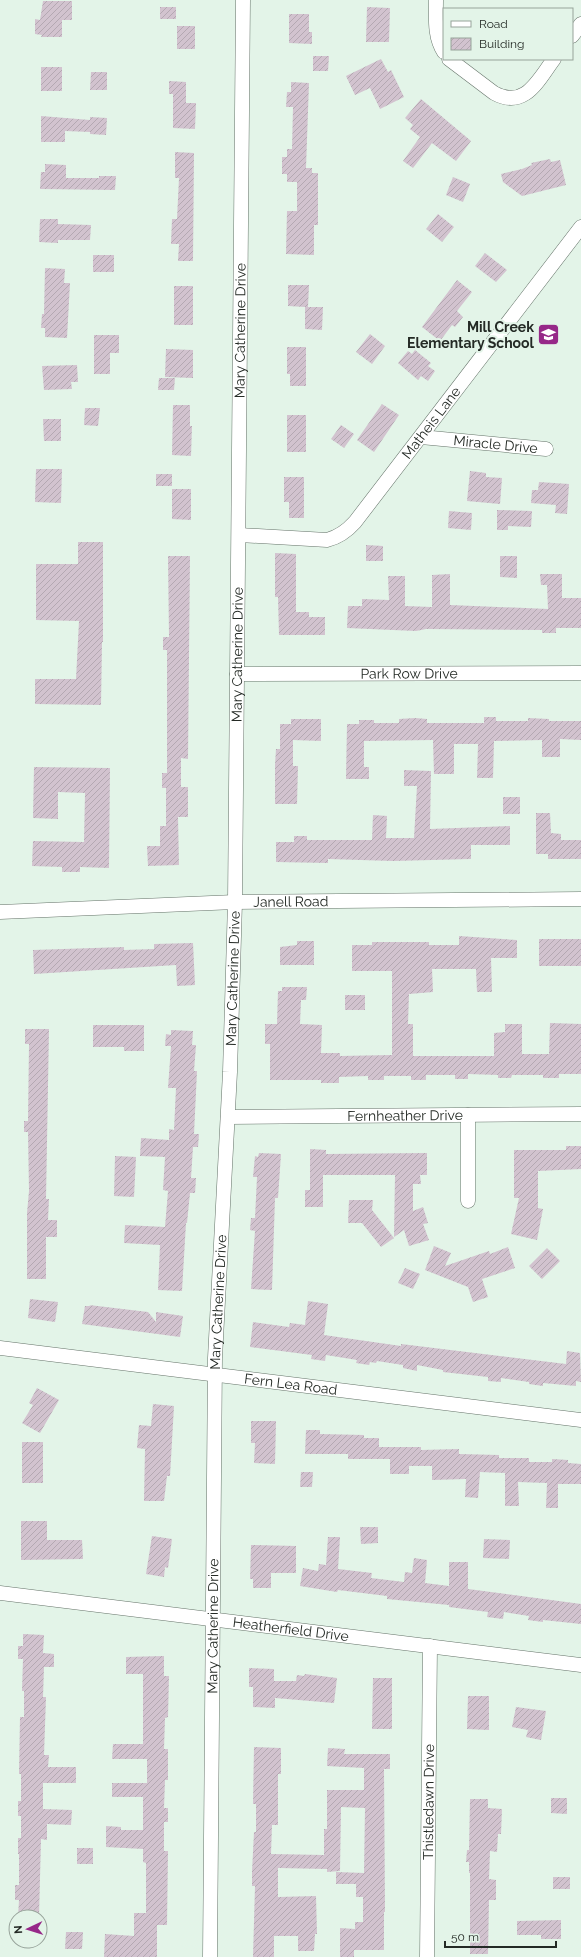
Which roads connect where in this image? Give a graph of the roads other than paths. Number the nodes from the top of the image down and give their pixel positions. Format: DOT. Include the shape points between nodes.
graph roads {
  1 [pos="243,0"];
  2 [pos="436,0"];
  3 [pos="581,24"];
  4 [pos="573,35"];
  5 [pos="443,50"];
  6 [pos="450,60"];
  7 [pos="553,60"];
  8 [pos="581,227"];
  9 [pos="421,437"];
  10 [pos="546,449"];
  11 [pos="239,535"];
  12 [pos="581,673"];
  13 [pos="237,674"];
  14 [pos="581,899"];
  15 [pos="235,902"];
  16 [pos="0,912"];
  17 [pos="581,1114"];
  18 [pos="468,1115"];
  19 [pos="228,1116"];
  20 [pos="468,1201"];
  21 [pos="0,1348"];
  22 [pos="215,1374"];
  23 [pos="581,1420"];
  24 [pos="0,1593"];
  25 [pos="212,1619"];
  26 [pos="430,1646"];
  27 [pos="581,1665"];
  28 [pos="210,1957"];
  29 [pos="427,1957"];
  1 -- 11 [label="street, Mary Catherine Drive"];
  2 -- 5 [label="street" via="438,41"];
  3 -- 4 [label="street"];
  6 -- 7 [label="street" via="500,97 508,98 519,97 530,91"];
  8 -- 9 [label="street, Matheis Lane"];
  9 -- 10 [label="street, Miracle Drive"];
  9 -- 11 [label="street, Matheis Lane" via="355,522 336,538 315,541"];
  11 -- 13 [label="street, Mary Catherine Drive"];
  12 -- 13 [label="street, Park Row Drive"];
  13 -- 15 [label="street, Mary Catherine Drive"];
  14 -- 15 [label="street, Janell Road"];
  15 -- 16 [label="street, Janell Road"];
  15 -- 19 [label="street, Mary Catherine Drive"];
  17 -- 18 [label="street, Fernheather Drive"];
  18 -- 19 [label="street, Fernheather Drive"];
  18 -- 20 [label="street"];
  19 -- 22 [label="street, Mary Catherine Drive"];
  21 -- 22 [label="street, Fern Lea Road"];
  22 -- 23 [label="street, Fern Lea Road"];
  22 -- 25 [label="street, Mary Catherine Drive"];
  24 -- 25 [label="street, Heatherfield Drive"];
  25 -- 26 [label="street, Heatherfield Drive"];
  25 -- 28 [label="street, Mary Catherine Drive"];
  26 -- 27 [label="street, Heatherfield Drive"];
  26 -- 29 [label="street, Thistledawn Drive"];
}
